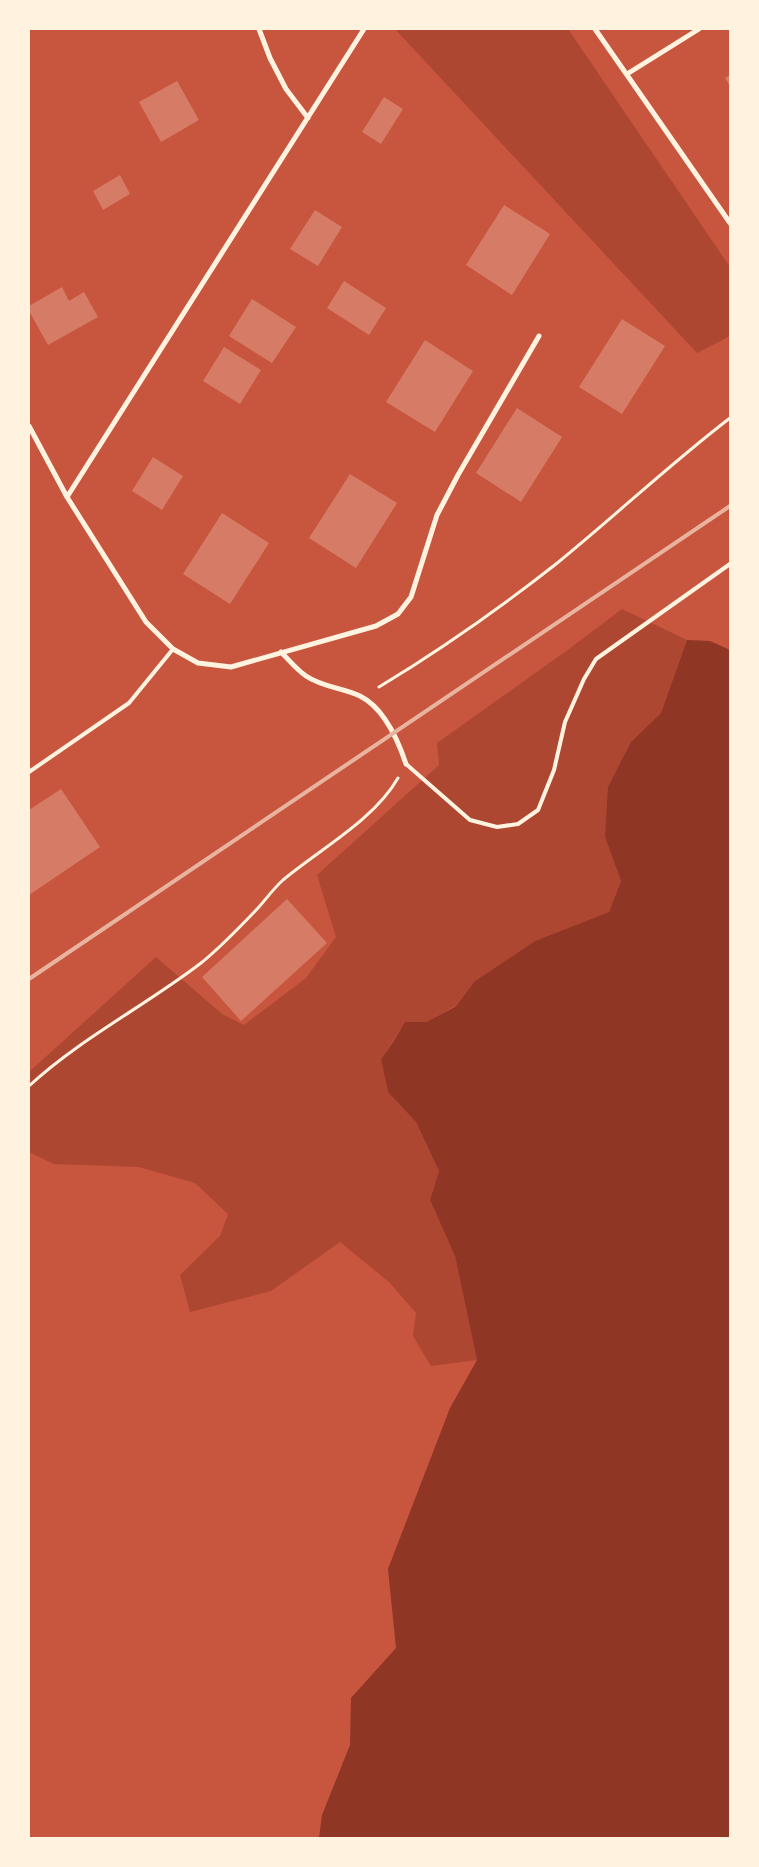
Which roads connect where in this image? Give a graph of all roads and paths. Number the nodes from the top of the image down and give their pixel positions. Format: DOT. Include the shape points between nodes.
graph roads {
  1 [pos="259,29"];
  2 [pos="364,29"];
  3 [pos="595,29"];
  4 [pos="700,29"];
  5 [pos="627,74"];
  6 [pos="308,118"];
  7 [pos="730,223"];
  8 [pos="539,336"];
  9 [pos="730,418"];
  10 [pos="29,426"];
  11 [pos="67,497"];
  12 [pos="730,564"];
  13 [pos="174,649"];
  14 [pos="280,652"];
  15 [pos="360,696"];
  16 [pos="406,764"];
  17 [pos="29,772"];
  18 [pos="29,1086"];
  1 -- 6 [label="street" via="286,89"];
  2 -- 6 [label="street"];
  3 -- 5 [label="street"];
  4 -- 5 [label="street"];
  5 -- 7 [label="street"];
  6 -- 11 [label="street"];
  8 -- 14 [label="street" via="437,515 411,597 398,614 376,626"];
  9 -- 15 [label="path" via="555,564 433,652 380,687"];
  10 -- 11 [label="street"];
  11 -- 13 [label="street" via="146,622"];
  12 -- 16 [label="lane" via="596,659 565,722 554,770 538,810 518,824 497,827 470,820"];
  13 -- 14 [label="street" via="198,663 231,667"];
  13 -- 17 [label="lane" via="129,703"];
  14 -- 15 [label="street" via="306,676"];
  15 -- 16 [label="street" via="378,710 400,745"];
  16 -- 18 [label="path" via="394,785 368,814 282,881 202,962 101,1029"];
}
